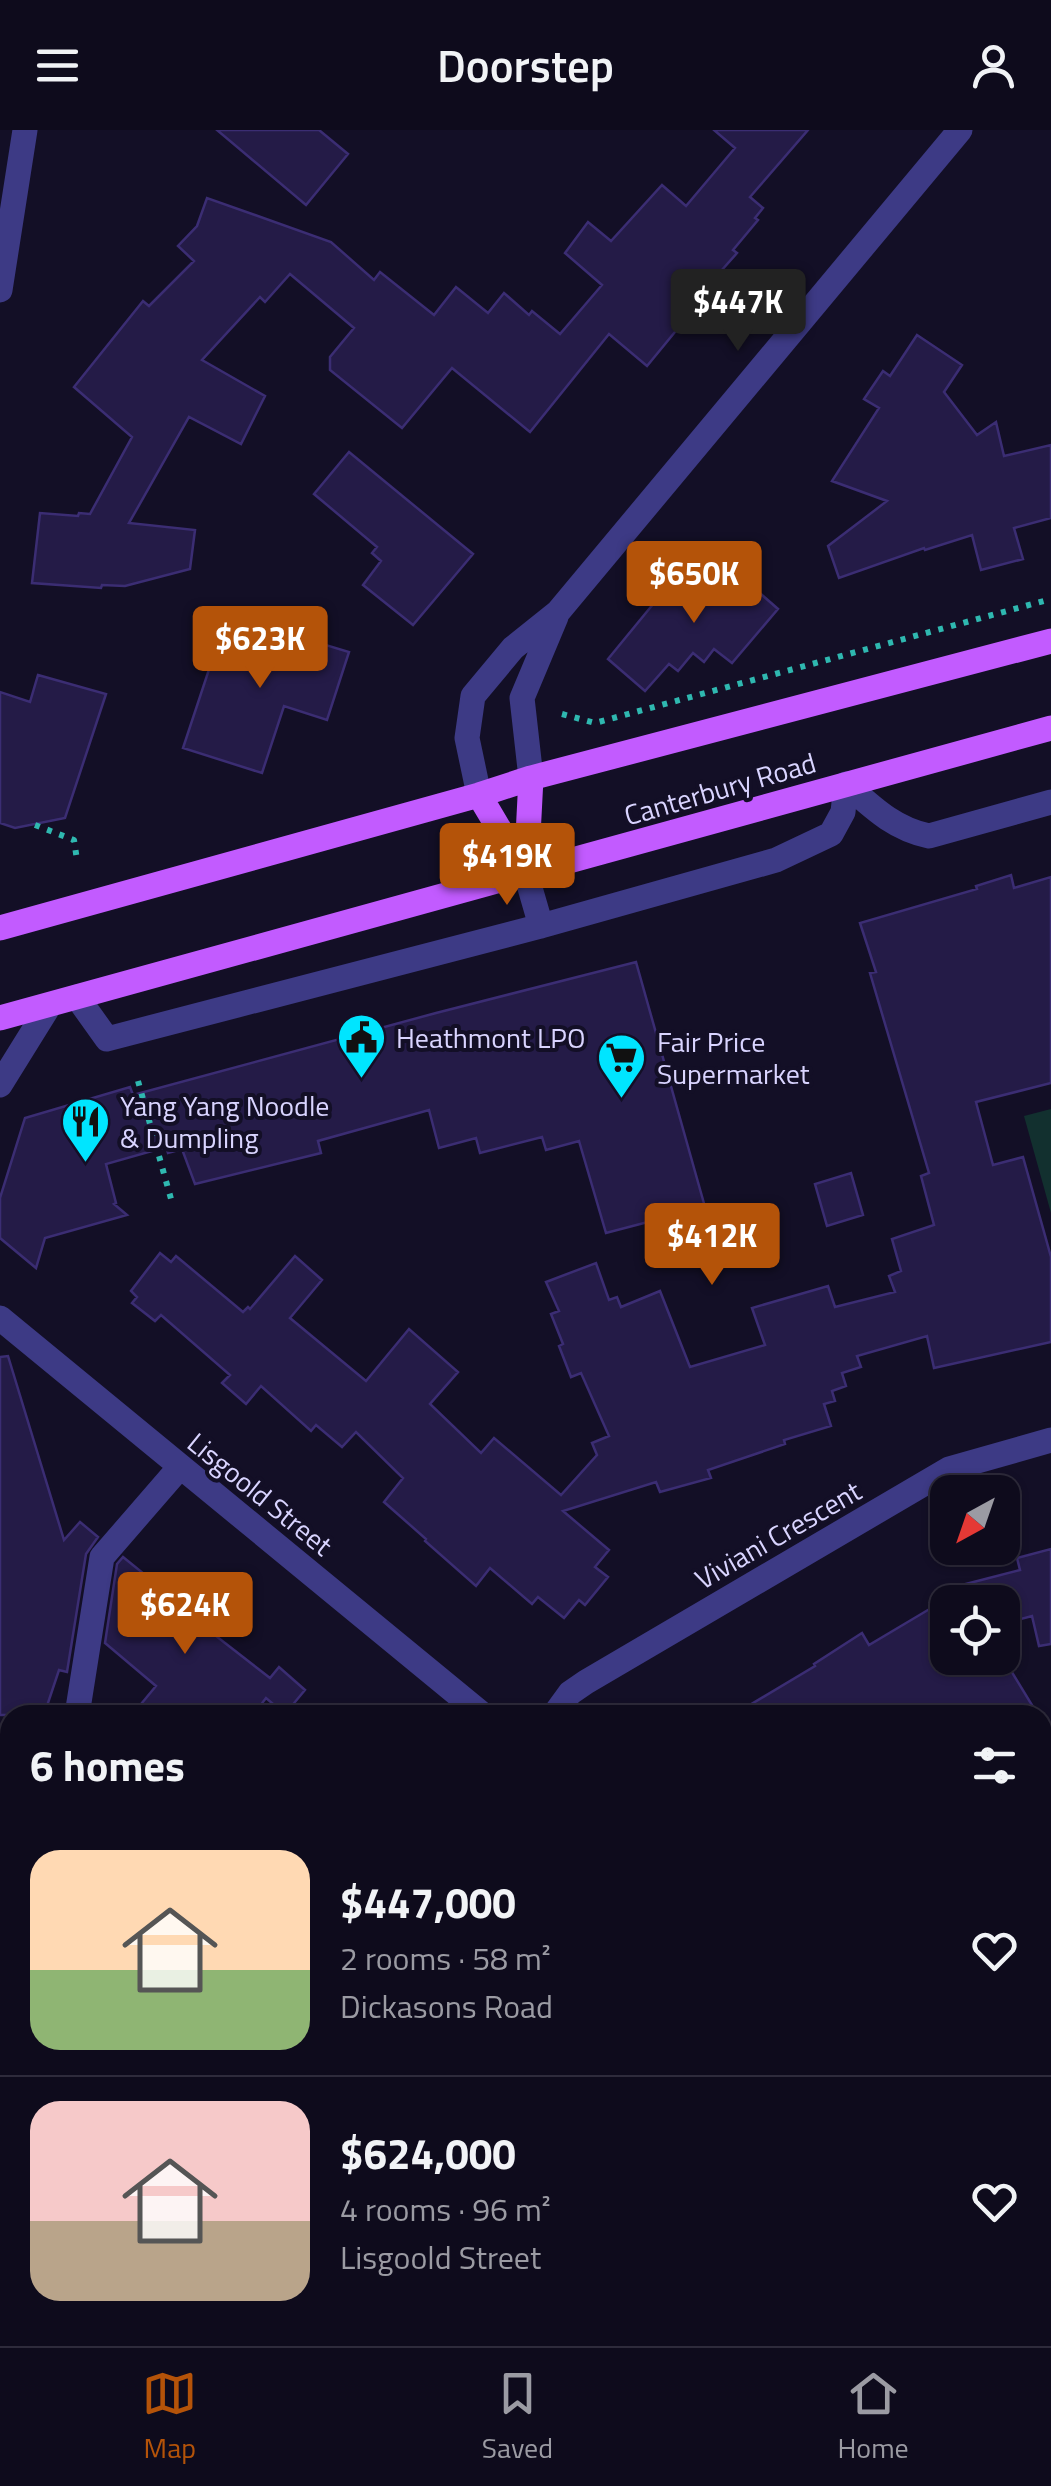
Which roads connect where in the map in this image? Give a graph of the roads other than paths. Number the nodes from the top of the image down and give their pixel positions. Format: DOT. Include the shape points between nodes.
graph roads {
  1 [pos="25,130"];
  2 [pos="960,130"];
  3 [pos="0,290"];
  4 [pos="558,612"];
  5 [pos="1051,641"];
  6 [pos="473,696"];
  7 [pos="522,698"];
  8 [pos="1051,728"];
  9 [pos="531,778"];
  10 [pos="846,784"];
  11 [pos="479,795"];
  12 [pos="1051,802"];
  13 [pos="526,874"];
  14 [pos="541,926"];
  15 [pos="0,928"];
  16 [pos="77,997"];
  17 [pos="49,1006"];
  18 [pos="0,1018"];
  19 [pos="0,1085"];
  20 [pos="0,1318"];
  21 [pos="1051,1440"];
  22 [pos="180,1467"];
  23 [pos="80,1705"];
  24 [pos="472,1705"];
  25 [pos="561,1705"];
  1 -- 3 [label="street"];
  2 -- 4 [label="street"];
  4 -- 6 [label="street" via="513,648"];
  4 -- 7 [label="street"];
  5 -- 9 [label="main road, Canterbury Road"];
  6 -- 7 [label="street"];
  6 -- 11 [label="street" via="467,738"];
  7 -- 9 [label="street"];
  8 -- 10 [label="main road, Canterbury Road"];
  9 -- 11 [label="main road, Canterbury Road"];
  9 -- 13 [label="main road"];
  10 -- 12 [label="street" via="895,825 929,836"];
  10 -- 13 [label="main road, Canterbury Road"];
  10 -- 14 [label="street" via="843,812 824,839 776,860"];
  11 -- 13 [label="main road"];
  11 -- 15 [label="main road, Canterbury Road"];
  13 -- 14 [label="street"];
  13 -- 16 [label="main road, Canterbury Road"];
  14 -- 16 [label="street" via="106,1038"];
  16 -- 17 [label="main road, Canterbury Road"];
  17 -- 18 [label="main road, Canterbury Road"];
  17 -- 19 [label="street"];
  20 -- 22 [label="street, Lisgoold Street"];
  21 -- 25 [label="street, Viviani Crescent" via="948,1470 586,1682"];
  22 -- 23 [label="street" via="102,1557"];
  22 -- 24 [label="street, Lisgoold Street"];
}
